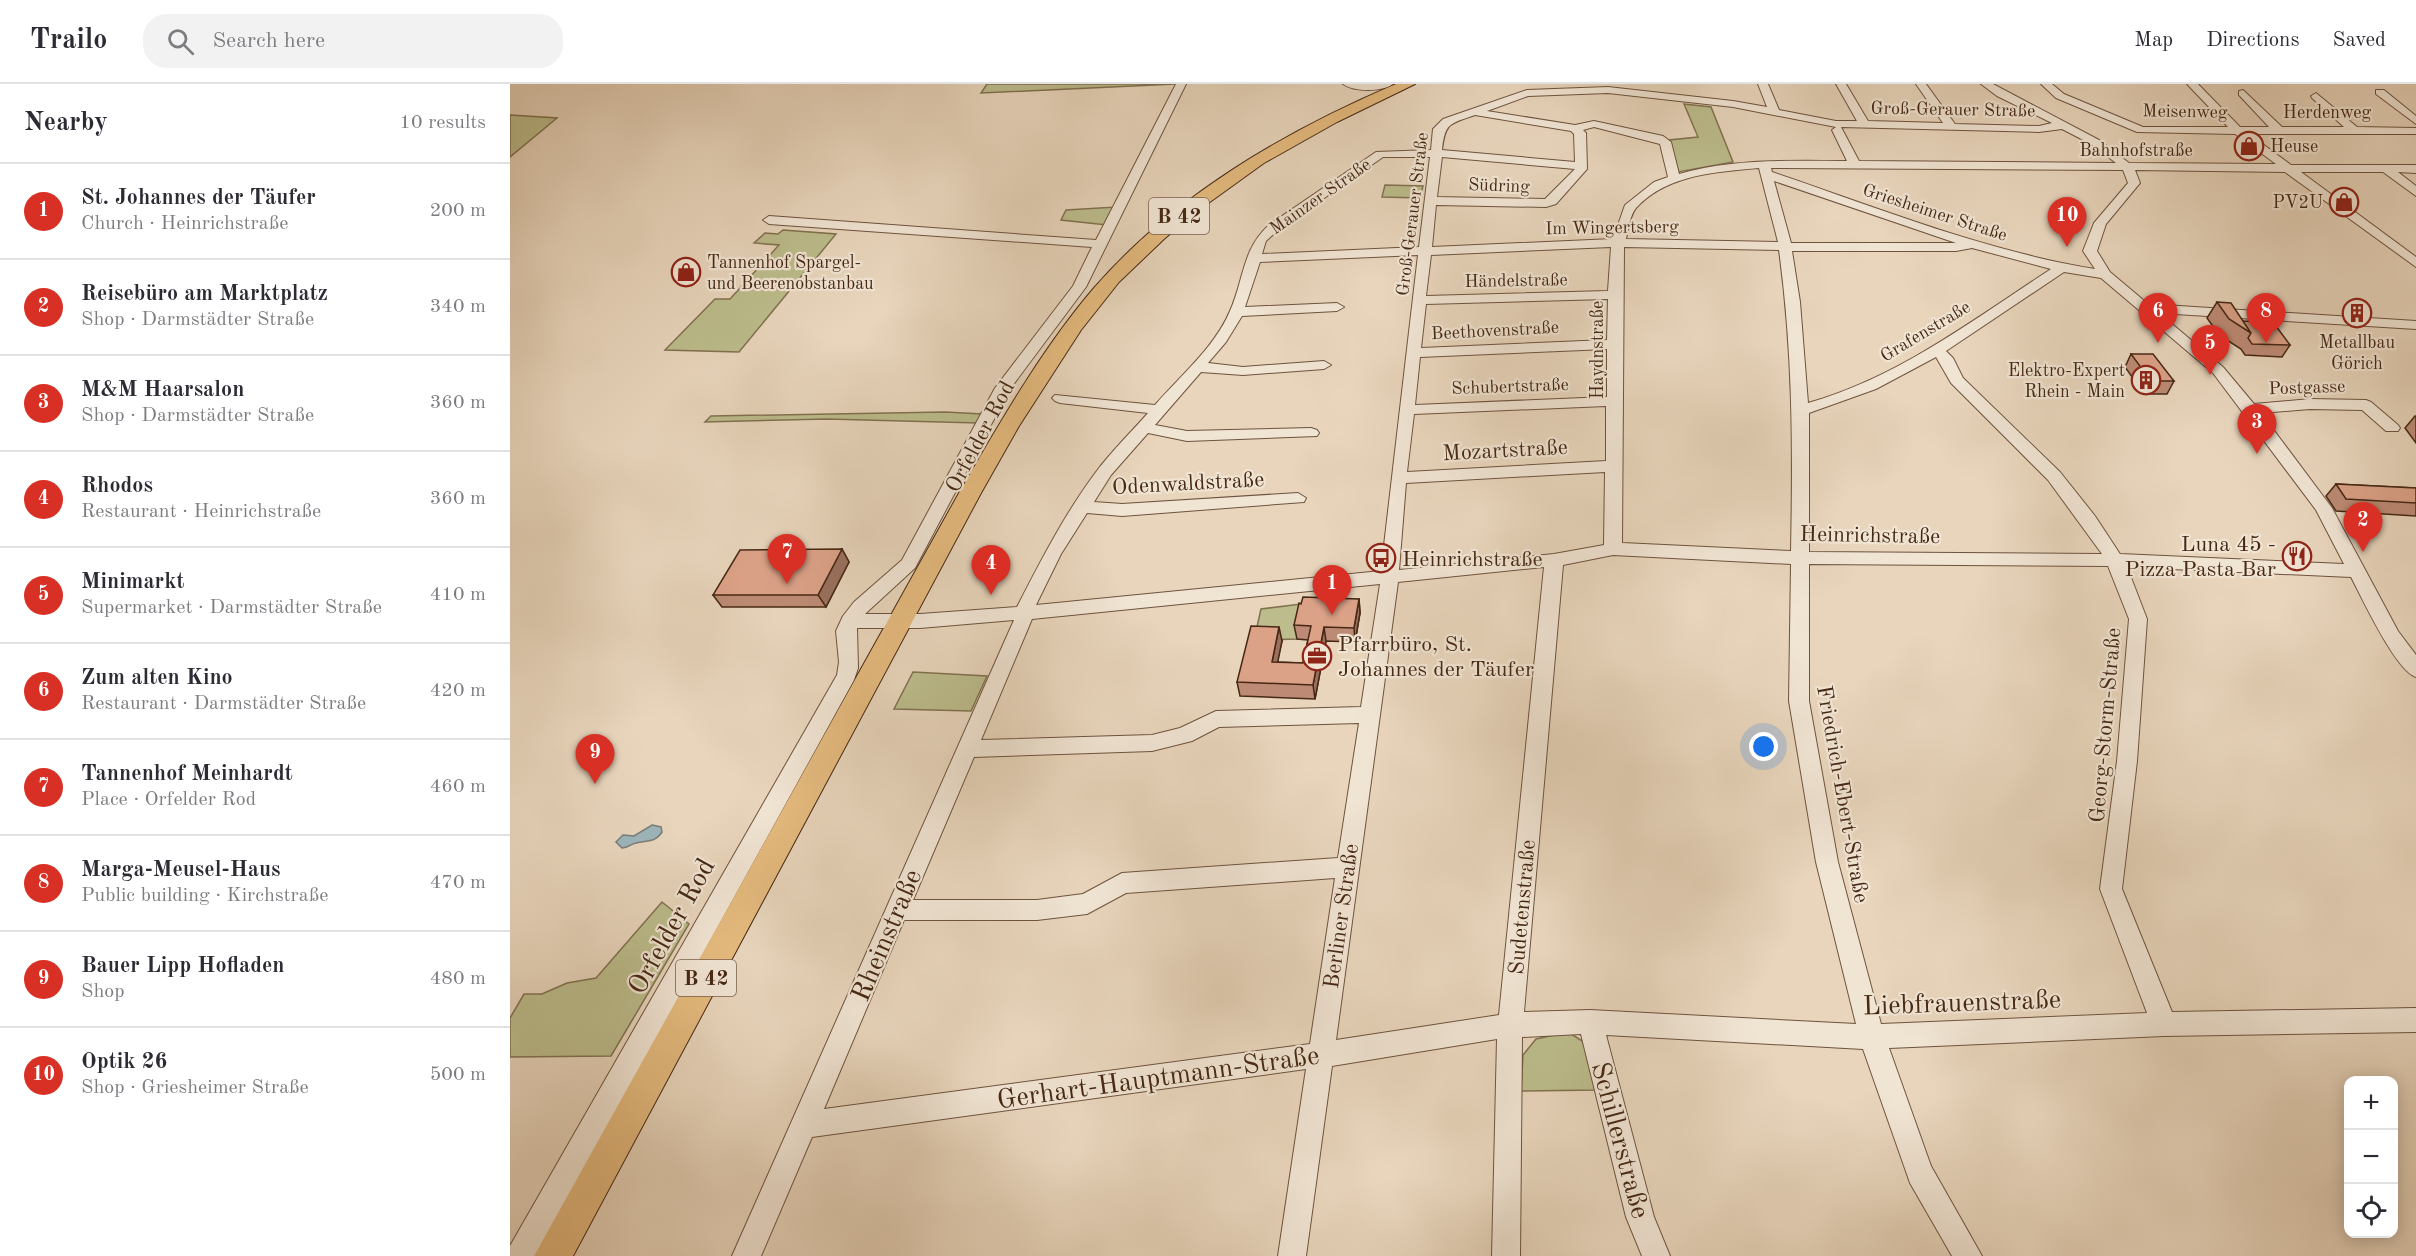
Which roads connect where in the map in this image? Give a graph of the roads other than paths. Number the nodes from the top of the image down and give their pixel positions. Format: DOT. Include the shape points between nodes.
graph roads {
  1 [pos="1181,84"];
  2 [pos="1348,84"];
  3 [pos="1388,84"];
  4 [pos="1408,84"];
  5 [pos="1680,84"];
  6 [pos="1763,84"];
  7 [pos="1841,84"];
  8 [pos="1921,84"];
  9 [pos="1986,84"];
  10 [pos="2046,84"];
  11 [pos="2061,84"];
  12 [pos="2192,84"];
  13 [pos="1607,87"];
  14 [pos="2380,92"];
  15 [pos="2242,93"];
  16 [pos="2316,96"];
  17 [pos="1686,98"];
  18 [pos="2067,99"];
  19 [pos="1774,110"];
  20 [pos="1474,112"];
  21 [pos="2416,121"];
  22 [pos="2063,125"];
  23 [pos="1865,126"];
  24 [pos="1951,126"];
  25 [pos="1575,128"];
  26 [pos="1838,130"];
  27 [pos="2237,130"];
  28 [pos="2278,130"];
  29 [pos="2353,130"];
  30 [pos="2416,130"];
  31 [pos="1435,153"];
  32 [pos="1855,165"];
  33 [pos="1582,166"];
  34 [pos="2128,168"];
  35 [pos="2290,168"];
  36 [pos="2386,169"];
  37 [pos="2416,169"];
  38 [pos="1766,170"];
  39 [pos="1674,179"];
  40 [pos="2416,192"];
  41 [pos="1430,201"];
  42 [pos="769,220"];
  43 [pos="1618,243"];
  44 [pos="1101,244"];
  45 [pos="1972,244"];
  46 [pos="1785,246"];
  47 [pos="1424,250"];
  48 [pos="1254,258"];
  49 [pos="2416,263"];
  50 [pos="2062,268"];
  51 [pos="2105,275"];
  52 [pos="1615,295"];
  53 [pos="1419,300"];
  54 [pos="1337,307"];
  55 [pos="2145,308"];
  56 [pos="1237,312"];
  57 [pos="2416,325"];
  58 [pos="1615,344"];
  59 [pos="1935,350"];
  60 [pos="1413,353"];
  61 [pos="1324,365"];
  62 [pos="1200,367"];
  63 [pos="1060,398"];
  64 [pos="1614,401"];
  65 [pos="2250,409"];
  66 [pos="1159,410"];
  67 [pos="1407,410"];
  68 [pos="1801,410"];
  69 [pos="1142,427"];
  70 [pos="2392,428"];
  71 [pos="1311,433"];
  72 [pos="1613,466"];
  73 [pos="1398,478"];
  74 [pos="1298,498"];
  75 [pos="1081,507"];
  76 [pos="1613,549"];
  77 [pos="1802,558"];
  78 [pos="1554,560"];
  79 [pos="2115,560"];
  80 [pos="2356,571"];
  81 [pos="1390,576"];
  82 [pos="1023,613"];
  83 [pos="850,621"];
  84 [pos="910,621"];
  85 [pos="2416,670"];
  86 [pos="1368,715"];
  87 [pos="965,749"];
  88 [pos="1347,867"];
  89 [pos="897,910"];
  90 [pos="2416,1020"];
  91 [pos="1590,1023"];
  92 [pos="2164,1024"];
  93 [pos="1510,1025"];
  94 [pos="1872,1037"];
  95 [pos="1320,1055"];
  96 [pos="805,1125"];
  97 [pos="520,1256"];
  98 [pos="553,1256"];
  99 [pos="746,1256"];
  100 [pos="1292,1256"];
  101 [pos="1506,1256"];
  102 [pos="1656,1256"];
  103 [pos="1968,1256"];
  1 -- 44 [label="street, Orfelder Rod"];
  2 -- 3 [label="street"];
  4 -- 84 [label="main road, B 42" via="1312,128 1245,168 1192,206 1124,266 1075,327 1019,410"];
  5 -- 17 [label="street"];
  6 -- 19 [label="street"];
  7 -- 23 [label="street"];
  8 -- 24 [label="street"];
  9 -- 22 [label="street"];
  10 -- 18 [label="street, Meisenweg" via="2052,92"];
  11 -- 18 [label="street" via="2069,94"];
  12 -- 27 [label="street"];
  13 -- 17 [label="street, Groß-Gerauer Straße"];
  13 -- 20 [label="street, Groß-Gerauer Straße" via="1527,93"];
  14 -- 21 [label="street"];
  15 -- 28 [label="street"];
  16 -- 29 [label="street"];
  17 -- 19 [label="street, Groß-Gerauer Straße"];
  18 -- 27 [label="street, Meisenweg" via="2138,130"];
  19 -- 23 [label="street, Groß-Gerauer Straße" via="1836,124"];
  20 -- 25 [label="street"];
  20 -- 31 [label="street, Groß-Gerauer Straße" via="1448,121 1439,129"];
  22 -- 24 [label="street, Groß-Gerauer Straße" via="2039,129"];
  22 -- 34 [label="street" via="2105,147"];
  23 -- 24 [label="street, Groß-Gerauer Straße"];
  25 -- 33 [label="street" via="1580,133"];
  25 -- 39 [label="street" via="1594,124 1659,138 1665,142"];
  26 -- 32 [label="street"];
  27 -- 28 [label="street, Herdenweg"];
  27 -- 35 [label="street"];
  28 -- 29 [label="street, Herdenweg"];
  29 -- 30 [label="street, Herdenweg"];
  31 -- 33 [label="street, Mainzer Straße"];
  31 -- 41 [label="street, Groß-Gerauer Straße"];
  31 -- 48 [label="street, Mainzer Straße" via="1380,154 1273,228 1260,240"];
  32 -- 34 [label="street, Bahnhofstraße"];
  32 -- 38 [label="street, Bahnhofstraße"];
  33 -- 41 [label="street, Südring" via="1546,203"];
  34 -- 35 [label="street, Bahnhofstraße"];
  34 -- 51 [label="street" via="2134,183 2100,223 2090,247 2095,263"];
  35 -- 36 [label="street, Bahnhofstraße"];
  35 -- 49 [label="street"];
  36 -- 37 [label="street, Bahnhofstraße"];
  36 -- 40 [label="street"];
  38 -- 39 [label="street, Haydnstraße" via="1706,170"];
  38 -- 45 [label="street, Griesheimer Straße"];
  38 -- 46 [label="street, Friedrich-Ebert-Straße"];
  39 -- 43 [label="street, Haydnstraße" via="1658,185 1629,208"];
  41 -- 47 [label="street, Groß-Gerauer Straße"];
  42 -- 44 [label="street"];
  43 -- 46 [label="street, Im Wingertsberg"];
  43 -- 47 [label="street, Im Wingertsberg"];
  43 -- 52 [label="street, Haydnstraße"];
  44 -- 83 [label="street, Orfelder Rod" via="1079,287 1003,388 909,564 896,579 866,599"];
  45 -- 46 [label="street, Im Wingertsberg" via="1929,248"];
  45 -- 50 [label="street, Griesheimer Straße"];
  46 -- 68 [label="street, Friedrich-Ebert-Straße"];
  47 -- 48 [label="street, Im Wingertsberg"];
  47 -- 53 [label="street, Groß-Gerauer Straße"];
  48 -- 56 [label="street, Mainzer Straße"];
  50 -- 51 [label="street, Griesheimer Straße"];
  50 -- 59 [label="street, Grafenstraße"];
  51 -- 55 [label="street"];
  52 -- 53 [label="street, Händelstraße"];
  52 -- 58 [label="street, Haydnstraße"];
  53 -- 60 [label="street, Groß-Gerauer Straße"];
  54 -- 56 [label="street"];
  55 -- 57 [label="street"];
  55 -- 65 [label="street" via="2218,370"];
  56 -- 62 [label="street, Mainzer Straße"];
  58 -- 60 [label="street, Beethovenstraße"];
  58 -- 64 [label="street, Haydnstraße"];
  59 -- 68 [label="street, Grafenstraße" via="1861,390"];
  59 -- 79 [label="street, Georg-Storm-Straße" via="1946,358 1956,380 1969,394 2054,476"];
  60 -- 67 [label="street, Groß-Gerauer Straße"];
  61 -- 62 [label="street" via="1243,371"];
  62 -- 66 [label="street, Mainzer Straße"];
  63 -- 66 [label="street"];
  64 -- 67 [label="street, Schubertstraße"];
  64 -- 72 [label="street, Haydnstraße"];
  65 -- 70 [label="street, Postgasse" via="2366,405"];
  65 -- 80 [label="street" via="2323,508"];
  66 -- 69 [label="street, Mainzer Straße"];
  67 -- 73 [label="street, Groß-Gerauer Straße"];
  68 -- 77 [label="street, Friedrich-Ebert-Straße"];
  69 -- 71 [label="street" via="1187,436"];
  69 -- 75 [label="street, Mainzer Straße"];
  72 -- 73 [label="street, Mozartstraße"];
  72 -- 76 [label="street, Haydnstraße"];
  73 -- 81 [label="street, Groß-Gerauer Straße"];
  74 -- 75 [label="street, Odenwaldstraße" via="1122,510"];
  75 -- 82 [label="street, Mainzer Straße"];
  76 -- 77 [label="street, Heinrichstraße"];
  76 -- 78 [label="street, Heinrichstraße"];
  77 -- 79 [label="street, Heinrichstraße"];
  77 -- 94 [label="street, Friedrich-Ebert-Straße" via="1800,705 1827,862"];
  78 -- 81 [label="street, Heinrichstraße"];
  78 -- 93 [label="street, Sudetenstraße"];
  79 -- 80 [label="street, Heinrichstraße"];
  79 -- 92 [label="street, Georg-Storm-Straße" via="2138,619 2111,889"];
  80 -- 85 [label="street" via="2391,635"];
  81 -- 82 [label="street, Heinrichstraße"];
  81 -- 86 [label="street, Berliner Straße"];
  82 -- 84 [label="street, Heinrichstraße"];
  82 -- 87 [label="street, Rheinstraße" via="1023,623"];
  83 -- 84 [label="street"];
  83 -- 97 [label="street, Orfelder Rod" via="845,639 851,662 847,675"];
  84 -- 98 [label="main road, B 42" via="880,657"];
  86 -- 87 [label="street" via="1216,719 1185,735 1152,743"];
  86 -- 88 [label="street, Berliner Straße"];
  87 -- 89 [label="street, Rheinstraße"];
  88 -- 89 [label="street" via="1122,883 1087,904 1037,910"];
  88 -- 95 [label="street, Berliner Straße"];
  89 -- 96 [label="street, Rheinstraße"];
  90 -- 92 [label="street, Liebfrauenstraße"];
  91 -- 93 [label="street, Liebfrauenstraße"];
  91 -- 94 [label="street, Liebfrauenstraße"];
  91 -- 102 [label="street, Schillerstraße" via="1640,1217"];
  92 -- 94 [label="street, Liebfrauenstraße"];
  93 -- 95 [label="street, Gerhart-Hauptmann-Straße"];
  93 -- 101 [label="street, Sudetenstraße"];
  94 -- 103 [label="street, Friedrich-Ebert-Straße" via="1920,1173"];
  95 -- 96 [label="street, Gerhart-Hauptmann-Straße"];
  95 -- 100 [label="street, Berliner Straße"];
  96 -- 99 [label="street, Rheinstraße"];
}
